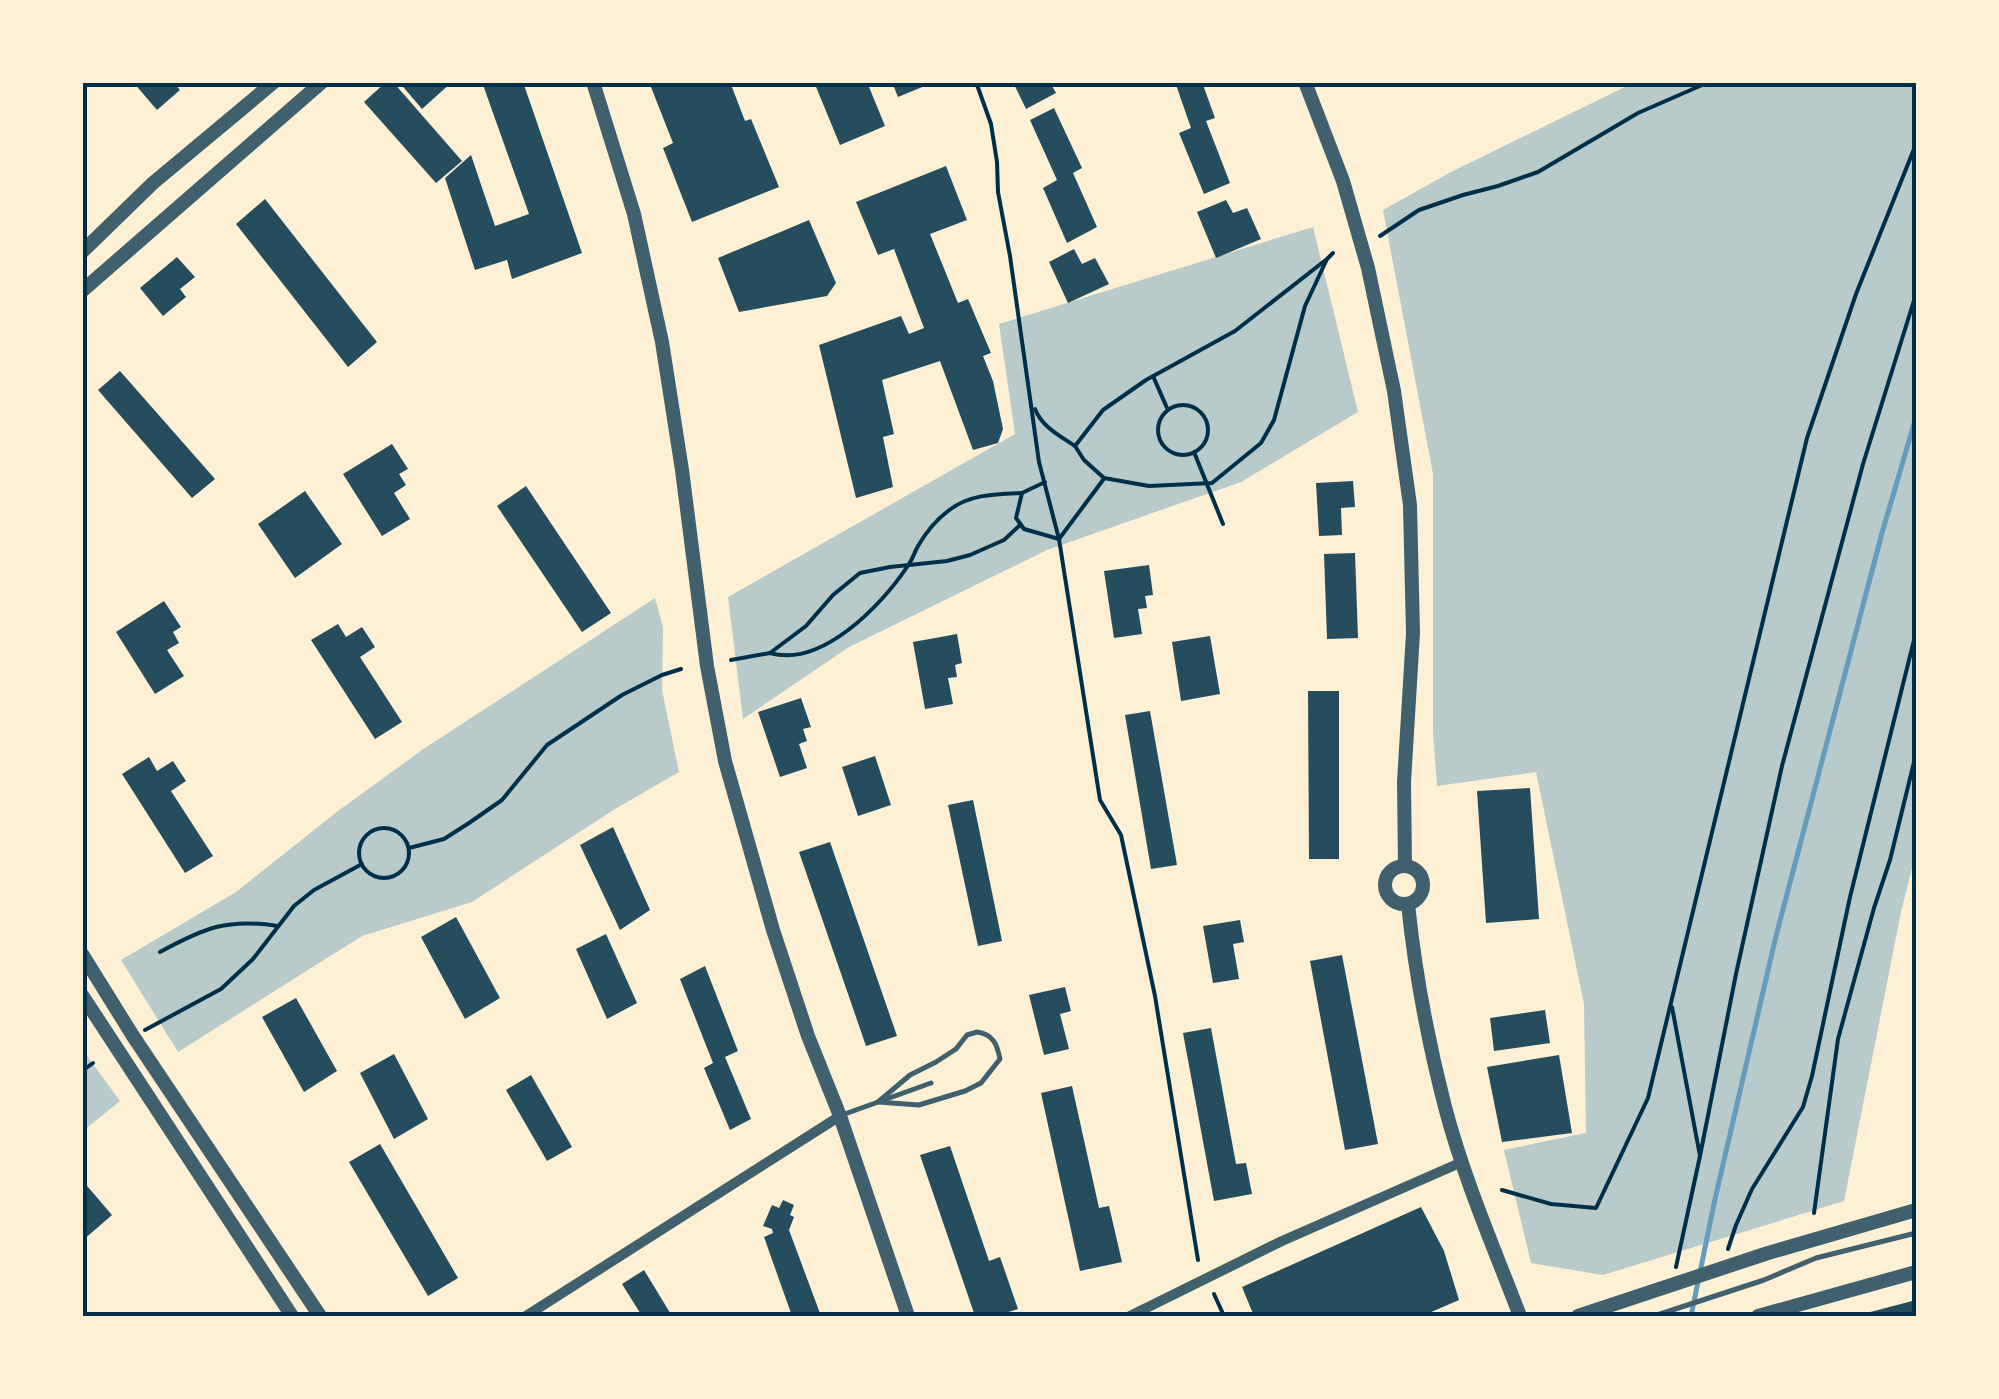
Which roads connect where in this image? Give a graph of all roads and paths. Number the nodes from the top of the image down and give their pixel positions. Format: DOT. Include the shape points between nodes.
graph roads {
  1 [pos="274,82"];
  2 [pos="322,82"];
  3 [pos="593,82"];
  4 [pos="976,82"];
  5 [pos="1305,82"];
  6 [pos="1709,82"];
  7 [pos="1916,144"];
  8 [pos="1380,236"];
  9 [pos="82,252"];
  10 [pos="1332,253"];
  11 [pos="1327,259"];
  12 [pos="82,290"];
  13 [pos="1916,294"];
  14 [pos="1152,376"];
  15 [pos="1031,397"];
  16 [pos="1168,410"];
  17 [pos="1075,446"];
  18 [pos="1194,452"];
  19 [pos="1104,478"];
  20 [pos="1046,482"];
  21 [pos="1208,483"];
  22 [pos="1022,493"];
  23 [pos="1223,524"];
  24 [pos="1020,525"];
  25 [pos="1059,539"];
  26 [pos="908,566"];
  27 [pos="1916,632"];
  28 [pos="770,653"];
  29 [pos="731,660"];
  30 [pos="681,669"];
  31 [pos="1916,754"];
  32 [pos="409,848"];
  33 [pos="362,864"];
  34 [pos="1405,865"];
  35 [pos="1408,904"];
  36 [pos="279,926"];
  37 [pos="160,952"];
  38 [pos="82,954"];
  39 [pos="82,995"];
  40 [pos="1671,1002"];
  41 [pos="145,1030"];
  42 [pos="93,1063"];
  43 [pos="82,1070"];
  44 [pos="931,1082"];
  45 [pos="878,1102"];
  46 [pos="840,1116"];
  47 [pos="1700,1156"];
  48 [pos="1462,1162"];
  49 [pos="1502,1190"];
  50 [pos="1916,1210"];
  51 [pos="1814,1212"];
  52 [pos="1916,1233"];
  53 [pos="1198,1260"];
  54 [pos="1724,1261"];
  55 [pos="1674,1272"];
  56 [pos="1916,1272"];
  57 [pos="1214,1294"];
  58 [pos="1762,1315"];
  59 [pos="292,1316"];
  60 [pos="320,1316"];
  61 [pos="526,1316"];
  62 [pos="908,1316"];
  63 [pos="1130,1316"];
  64 [pos="1224,1316"];
  65 [pos="1520,1316"];
  66 [pos="1578,1316"];
  67 [pos="1654,1316"];
  1 -- 9 [label="street"];
  2 -- 12 [label="street"];
  3 -- 46 [label="street" via="634,214 662,342 725,761 773,930"];
  4 -- 15 [label="path" via="991,124"];
  5 -- 34 [label="street" via="1368,268 1410,505"];
  6 -- 8 [label="path" via="1638,113 1538,172 1419,210"];
  7 -- 40 [label="path" via="1807,438"];
  10 -- 11 [label="path"];
  11 -- 14 [label="path" via="1236,330"];
  11 -- 21 [label="path" via="1305,306 1262,443"];
  13 -- 47 [label="path" via="1782,766"];
  14 -- 16 [label="path"];
  14 -- 17 [label="path" via="1102,410"];
  15 -- 17 [label="path" via="1046,427"];
  15 -- 20 [label="path"];
  16 -- 18 [label="path" via="1158,427 1162,443 1174,453"];
  16 -- 18 [label="path" via="1189,405 1207,421 1207,437"];
  17 -- 19 [label="path"];
  18 -- 21 [label="path"];
  19 -- 21 [label="path" via="1150,486"];
  19 -- 25 [label="path"];
  20 -- 22 [label="path"];
  20 -- 25 [label="path"];
  21 -- 23 [label="path"];
  22 -- 24 [label="path"];
  22 -- 26 [label="path" via="982,495 950,509 926,533"];
  24 -- 25 [label="path"];
  24 -- 26 [label="path" via="970,555"];
  25 -- 53 [label="path" via="1100,800 1121,836"];
  26 -- 28 [label="path" via="860,573"];
  26 -- 28 [label="path" via="842,635 802,654"];
  27 -- 54 [label="path" via="1803,1106 1752,1189"];
  28 -- 29 [label="path"];
  30 -- 32 [label="path" via="622,696 547,745 502,800 469,823 444,839"];
  31 -- 51 [label="path" via="1838,1039"];
  32 -- 33 [label="path" via="402,870 388,878 373,876"];
  32 -- 33 [label="path" via="393,830 376,830 363,840"];
  33 -- 36 [label="path" via="314,890"];
  34 -- 35 [label="street" via="1420,874 1423,887"];
  34 -- 35 [label="street" via="1392,868 1384,886 1395,902"];
  35 -- 48 [label="street"];
  36 -- 37 [label="path" via="223,924"];
  36 -- 41 [label="path" via="221,988"];
  38 -- 60 [label="street"];
  39 -- 59 [label="street"];
  40 -- 47 [label="path"];
  40 -- 49 [label="path" via="1648,1098 1596,1208"];
  42 -- 43 [label="path"];
  44 -- 45 [label="lane"];
  45 -- 45 [label="lane" via="919,1105 981,1084 1000,1059 997,1045 986,1033 967,1034 956,1049"];
  45 -- 46 [label="lane"];
  46 -- 61 [label="street"];
  46 -- 62 [label="street"];
  47 -- 55 [label="path"];
  48 -- 63 [label="street"];
  48 -- 65 [label="street"];
  50 -- 66 [label="street"];
  52 -- 67 [label="lane" via="1816,1258"];
  56 -- 58 [label="street"];
  57 -- 64 [label="path"];
}
